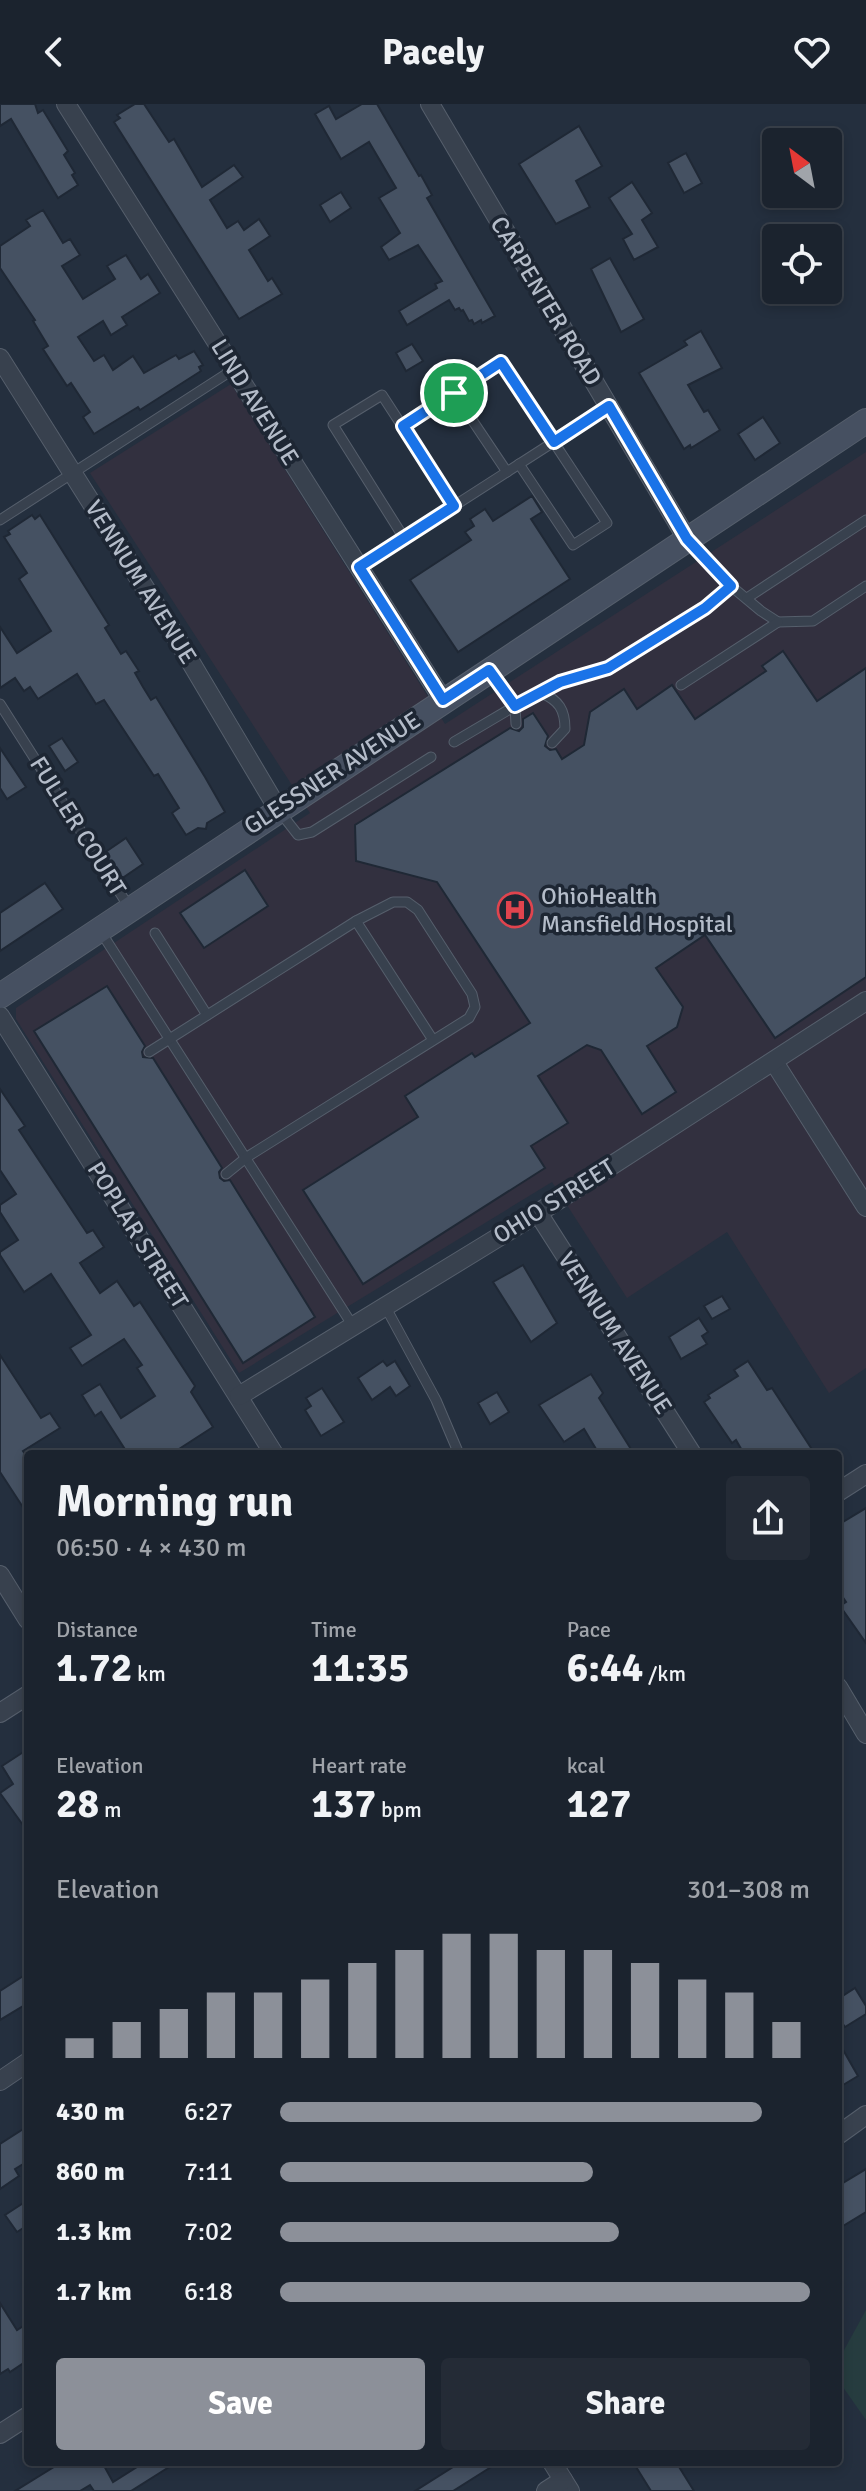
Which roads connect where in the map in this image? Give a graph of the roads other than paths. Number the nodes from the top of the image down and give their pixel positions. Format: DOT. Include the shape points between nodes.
graph roads {
  1 [pos="66,104"];
  2 [pos="430,104"];
  3 [pos="0,358"];
  4 [pos="234,369"];
  5 [pos="454,393"];
  6 [pos="609,406"];
  7 [pos="866,421"];
  8 [pos="403,426"];
  9 [pos="554,442"];
  10 [pos="519,464"];
  11 [pos="507,472"];
  12 [pos="72,473"];
  13 [pos="454,506"];
  14 [pos="0,520"];
  15 [pos="866,520"];
  16 [pos="404,538"];
  17 [pos="687,539"];
  18 [pos="359,567"];
  19 [pos="731,586"];
  20 [pos="866,586"];
  21 [pos="747,598"];
  22 [pos="778,622"];
  23 [pos="489,670"];
  24 [pos="681,685"];
  25 [pos="541,693"];
  26 [pos="443,700"];
  27 [pos="0,704"];
  28 [pos="515,706"];
  29 [pos="516,724"];
  30 [pos="454,742"];
  31 [pos="552,743"];
  32 [pos="431,757"];
  33 [pos="278,809"];
  34 [pos="130,908"];
  35 [pos="356,921"];
  36 [pos="99,929"];
  37 [pos="155,933"];
  38 [pos="0,996"];
  39 [pos="866,1001"];
  40 [pos="207,1015"];
  41 [pos="0,1016"];
  42 [pos="170,1038"];
  43 [pos="433,1040"];
  44 [pos="149,1052"];
  45 [pos="774,1062"];
  46 [pos="247,1157"];
  47 [pos="226,1174"];
  48 [pos="866,1207"];
  49 [pos="538,1213"];
  50 [pos="385,1306"];
  51 [pos="353,1326"];
  52 [pos="239,1396"];
  53 [pos="272,1450"];
  54 [pos="457,1450"];
  55 [pos="689,1450"];
  56 [pos="866,1474"];
  57 [pos="842,1489"];
  58 [pos="0,1575"];
  59 [pos="24,1614"];
  60 [pos="842,1694"];
  61 [pos="24,1698"];
  62 [pos="0,1713"];
  63 [pos="866,1734"];
  64 [pos="24,2065"];
  65 [pos="0,2081"];
  66 [pos="866,2115"];
  67 [pos="842,2132"];
  68 [pos="24,2419"];
  69 [pos="0,2434"];
  70 [pos="555,2466"];
  71 [pos="567,2485"];
  72 [pos="546,2491"];
  1 -- 4 [label="street, LIND AVENUE"];
  2 -- 6 [label="street, CARPENTER ROAD"];
  3 -- 12 [label="street, VENNUM AVENUE"];
  4 -- 12 [label="lane"];
  4 -- 18 [label="street, LIND AVENUE"];
  5 -- 8 [label="lane"];
  5 -- 9 [label="lane" via="501,362"];
  5 -- 11 [label="lane"];
  6 -- 9 [label="lane"];
  6 -- 17 [label="street, CARPENTER ROAD"];
  7 -- 17 [label="street, GLESSNER AVENUE"];
  8 -- 13 [label="lane"];
  8 -- 16 [label="lane" via="382,395 333,425"];
  9 -- 10 [label="lane"];
  9 -- 10 [label="lane" via="607,523 573,545"];
  10 -- 11 [label="lane"];
  11 -- 13 [label="lane"];
  12 -- 14 [label="lane"];
  12 -- 33 [label="street, VENNUM AVENUE"];
  13 -- 16 [label="lane"];
  15 -- 21 [label="lane"];
  16 -- 18 [label="lane"];
  17 -- 19 [label="lane"];
  17 -- 23 [label="street, GLESSNER AVENUE"];
  18 -- 26 [label="street, LIND AVENUE"];
  19 -- 21 [label="lane"];
  19 -- 25 [label="lane" via="608,668 572,677"];
  20 -- 22 [label="lane" via="813,621"];
  21 -- 22 [label="lane"];
  22 -- 24 [label="lane"];
  23 -- 26 [label="street, GLESSNER AVENUE"];
  23 -- 28 [label="lane"];
  25 -- 28 [label="lane"];
  25 -- 31 [label="lane" via="562,707 565,716 565,729"];
  26 -- 33 [label="street, GLESSNER AVENUE"];
  27 -- 34 [label="lane, FULLER COURT"];
  28 -- 29 [label="lane"];
  28 -- 30 [label="lane"];
  32 -- 33 [label="lane" via="312,832 298,835"];
  33 -- 34 [label="street, GLESSNER AVENUE"];
  34 -- 36 [label="street, GLESSNER AVENUE"];
  35 -- 40 [label="lane"];
  35 -- 43 [label="lane"];
  35 -- 43 [label="lane" via="393,902 407,902 418,910 465,982 475,1007 469,1018"];
  36 -- 38 [label="street, GLESSNER AVENUE"];
  36 -- 42 [label="lane"];
  37 -- 40 [label="lane"];
  39 -- 45 [label="street, OHIO STREET"];
  40 -- 42 [label="lane"];
  41 -- 52 [label="street, POPLAR STREET"];
  42 -- 44 [label="lane"];
  42 -- 46 [label="lane"];
  43 -- 46 [label="lane"];
  45 -- 48 [label="street"];
  45 -- 49 [label="street, OHIO STREET"];
  46 -- 47 [label="lane"];
  46 -- 51 [label="lane"];
  49 -- 50 [label="street, OHIO STREET"];
  49 -- 55 [label="street, VENNUM AVENUE"];
  50 -- 51 [label="street, OHIO STREET"];
  50 -- 54 [label="lane"];
  51 -- 52 [label="street, OHIO STREET"];
  52 -- 53 [label="street, POPLAR STREET"];
  56 -- 57 [label="street"];
  58 -- 59 [label="street"];
  60 -- 63 [label="street"];
  61 -- 62 [label="street"];
  64 -- 65 [label="street"];
  66 -- 67 [label="street"];
  68 -- 69 [label="street"];
  70 -- 71 [label="street"];
  71 -- 72 [label="street"];
}
